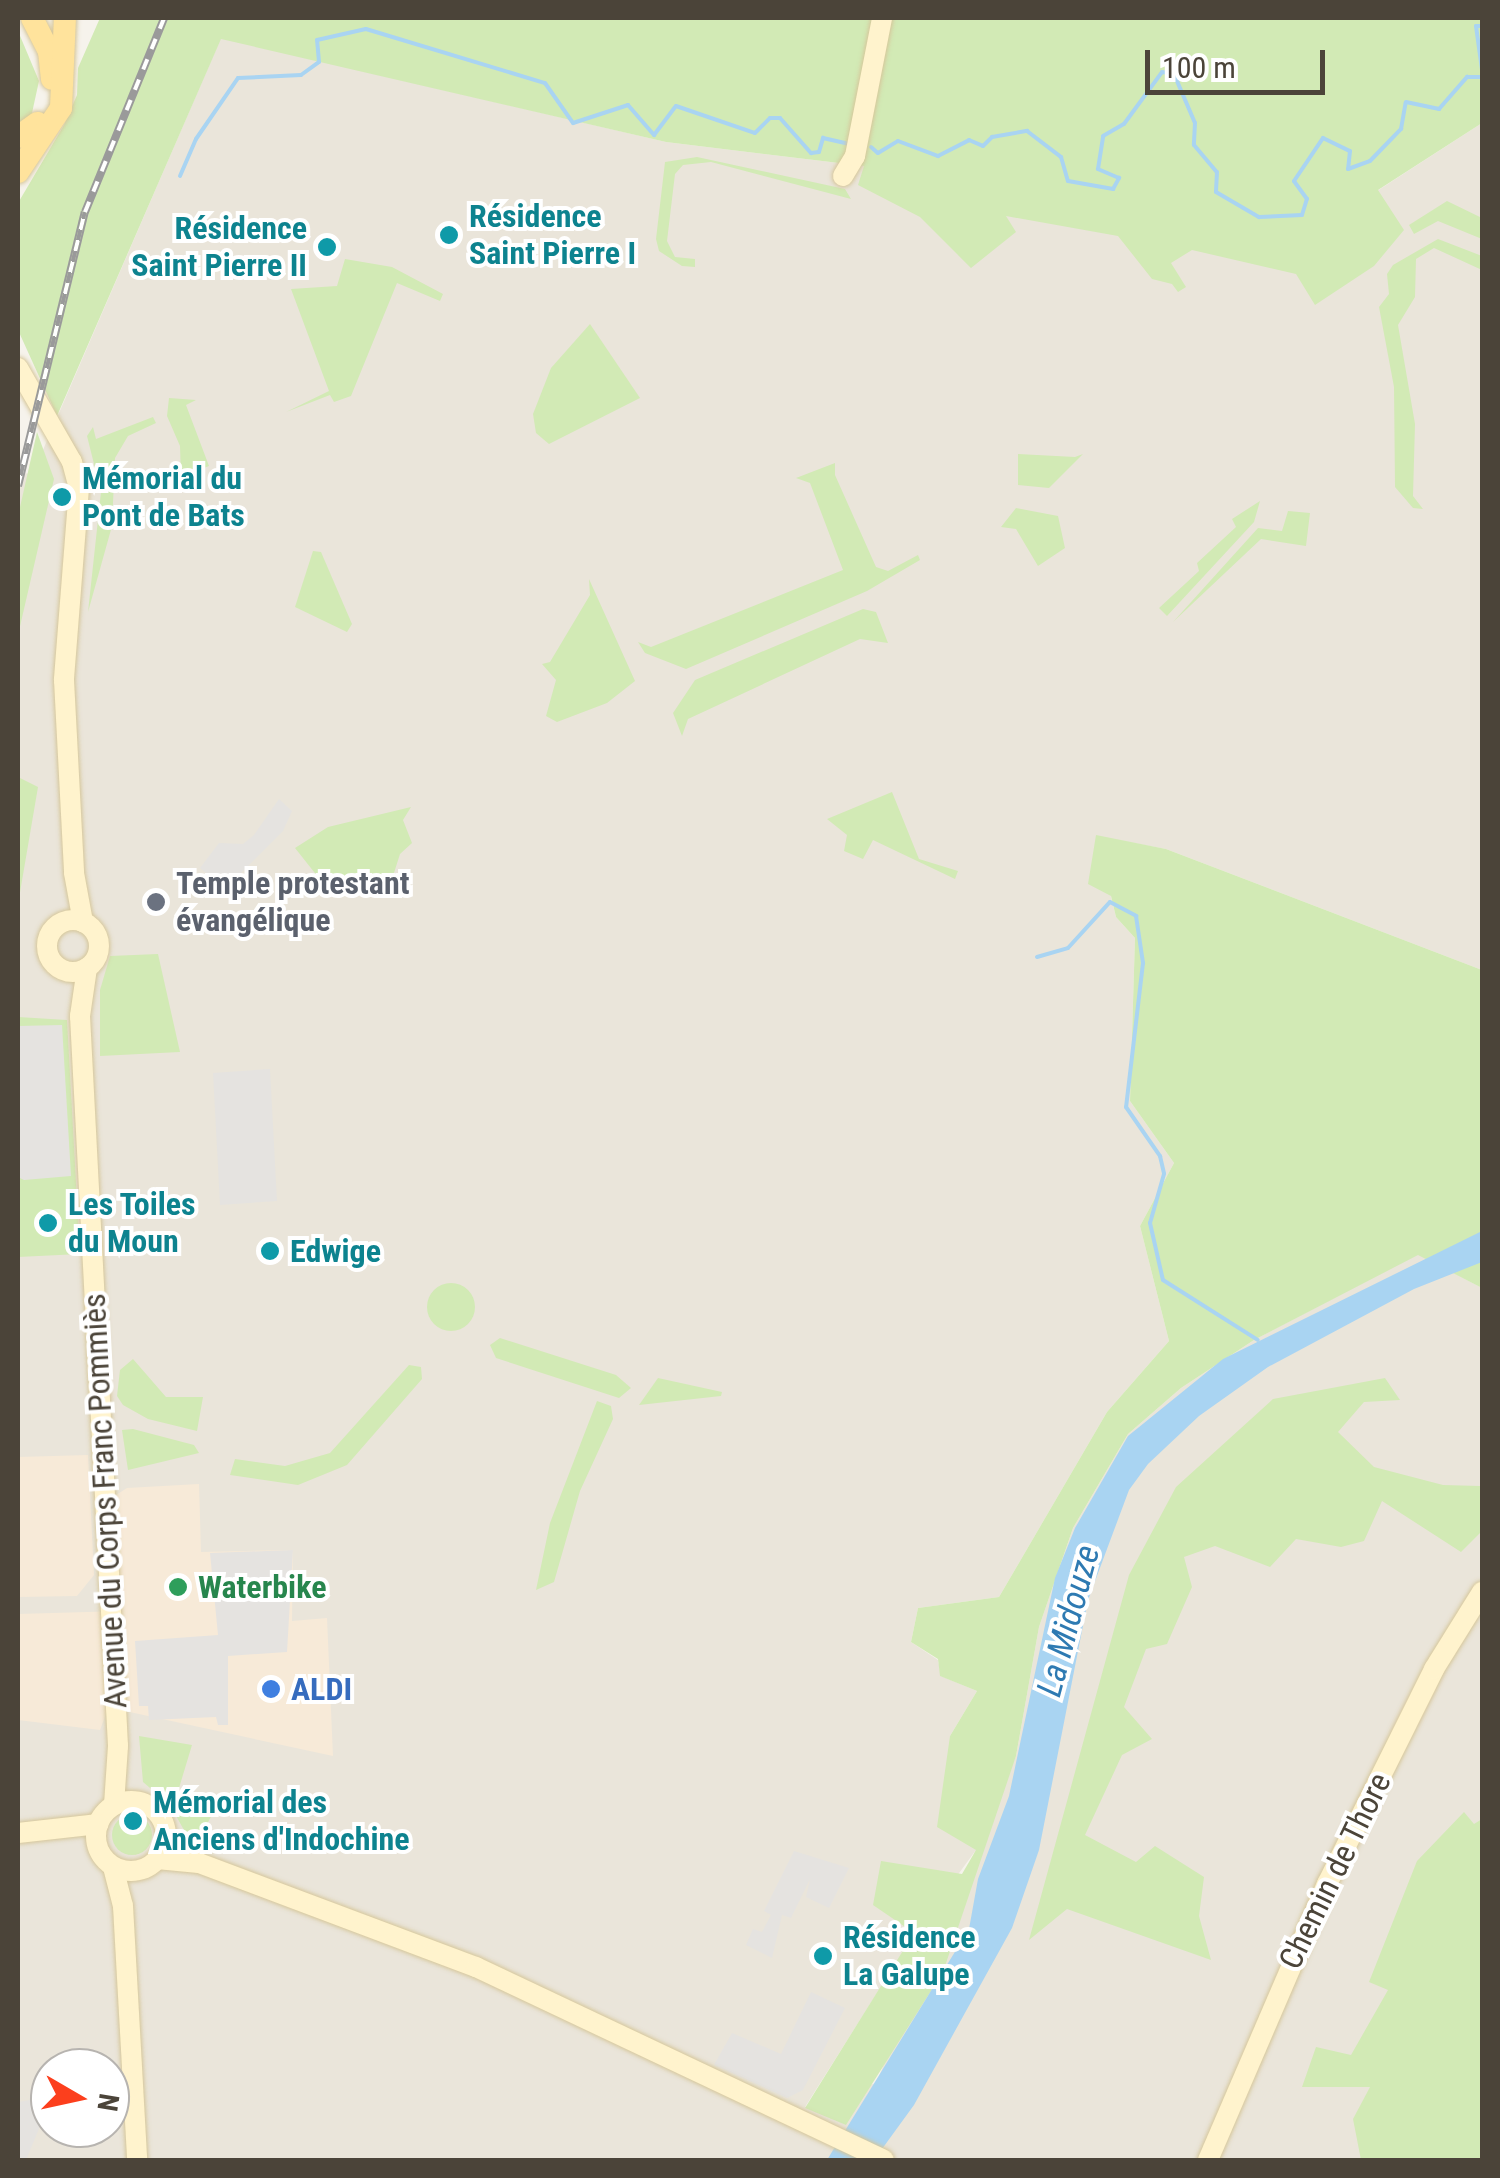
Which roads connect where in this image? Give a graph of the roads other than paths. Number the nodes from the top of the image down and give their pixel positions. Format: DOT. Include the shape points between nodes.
graph roads {
  1 [pos="32,18"];
  2 [pos="65,18"];
  3 [pos="882,18"];
  4 [pos="37,123"];
  5 [pos="18,137"];
  6 [pos="18,152"];
  7 [pos="18,172"];
  8 [pos="843,176"];
  9 [pos="18,368"];
  10 [pos="74,922"];
  11 [pos="77,970"];
  12 [pos="1482,1592"];
  13 [pos="118,1746"];
  14 [pos="136,1801"];
  15 [pos="114,1805"];
  16 [pos="98,1824"];
  17 [pos="18,1833"];
  18 [pos="44,1833"];
  19 [pos="166,1838"];
  20 [pos="98,1847"];
  21 [pos="195,1862"];
  22 [pos="150,1864"];
  23 [pos="113,1867"];
  24 [pos="123,1906"];
  25 [pos="137,2160"];
  26 [pos="884,2160"];
  27 [pos="1208,2160"];
  1 -- 4 [label="main road" via="52,63 52,86"];
  2 -- 7 [label="main road" via="61,108"];
  3 -- 8 [label="main road" via="855,156"];
  4 -- 5 [label="main road"];
  4 -- 6 [label="main road"];
  9 -- 10 [label="main road" via="72,462 79,488 64,680"];
  10 -- 11 [label="main road" via="98,942"];
  10 -- 11 [label="main road" via="50,934 46,947 55,966"];
  11 -- 13 [label="main road, Avenue du Corps Franc Pommiès"];
  12 -- 27 [label="main road, Chemin de Thore" via="1434,1670 1327,1884"];
  13 -- 14 [label="main road, Avenue du Corps Franc Pommiès"];
  13 -- 15 [label="main road, Avenue du Corps Franc Pommiès"];
  14 -- 15 [label="main road"];
  14 -- 19 [label="main road" via="158,1813"];
  15 -- 16 [label="main road"];
  16 -- 18 [label="main road"];
  16 -- 20 [label="main road"];
  17 -- 18 [label="main road"];
  18 -- 20 [label="main road"];
  19 -- 21 [label="main road"];
  19 -- 22 [label="main road"];
  20 -- 23 [label="main road"];
  21 -- 22 [label="main road"];
  21 -- 26 [label="main road" via="476,1967"];
  22 -- 23 [label="main road"];
  22 -- 24 [label="main road"];
  23 -- 24 [label="main road"];
  24 -- 25 [label="main road"];
}
